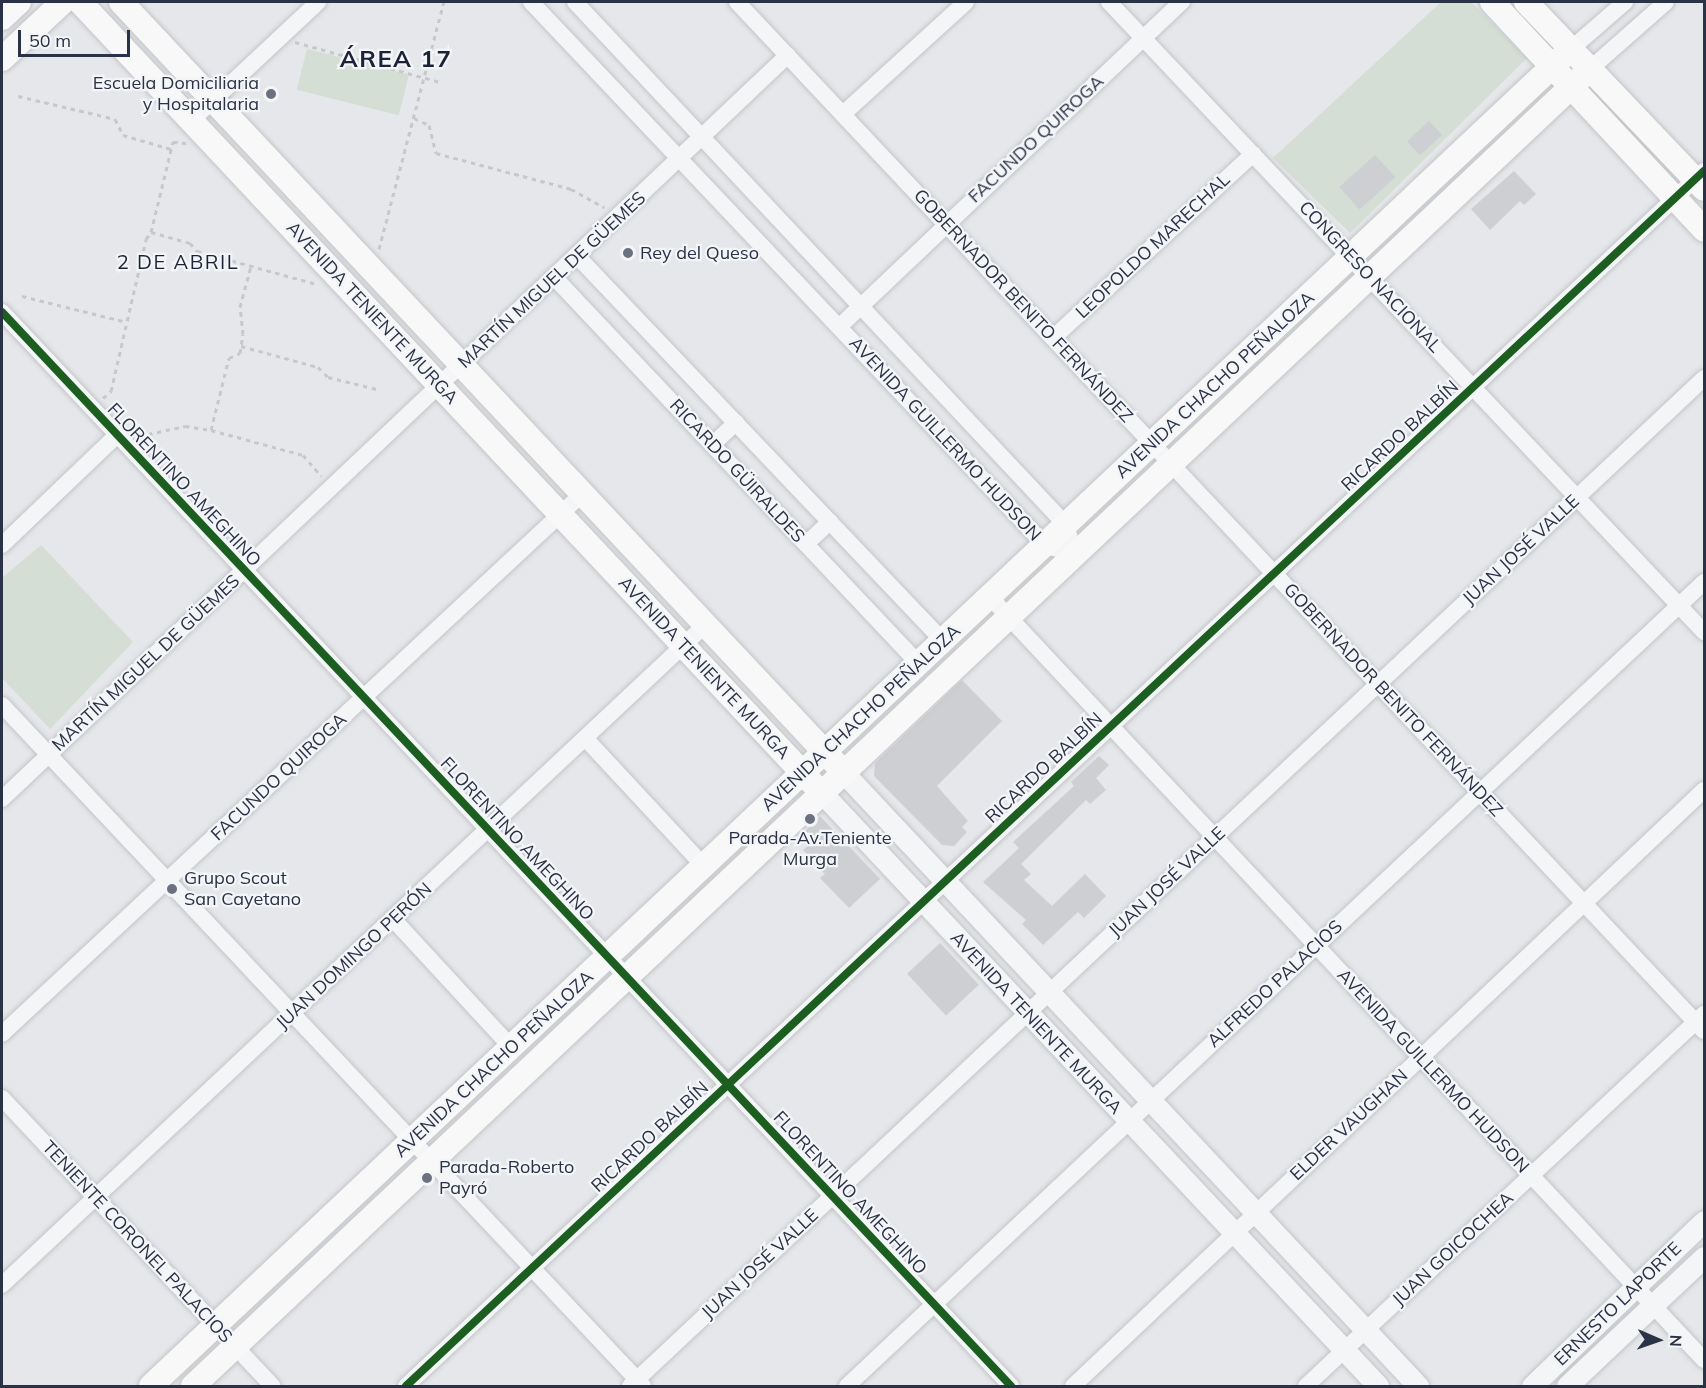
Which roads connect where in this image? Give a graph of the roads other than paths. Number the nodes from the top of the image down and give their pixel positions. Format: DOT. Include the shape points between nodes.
graph roads {
  1 [pos="19,2"];
  2 [pos="63,2"];
  3 [pos="80,2"];
  4 [pos="121,2"];
  5 [pos="318,2"];
  6 [pos="531,2"];
  7 [pos="575,2"];
  8 [pos="966,2"];
  9 [pos="1109,2"];
  10 [pos="1182,2"];
  11 [pos="1492,2"];
  12 [pos="1526,2"];
  13 [pos="1625,2"];
  14 [pos="1666,2"];
  15 [pos="744,4"];
  16 [pos="2,18"];
  17 [pos="1144,38"];
  18 [pos="1571,49"];
  19 [pos="788,55"];
  20 [pos="2,59"];
  21 [pos="1553,67"];
  22 [pos="1590,69"];
  23 [pos="1571,86"];
  24 [pos="213,100"];
  25 [pos="843,114"];
  26 [pos="191,121"];
  27 [pos="702,137"];
  28 [pos="1253,154"];
  29 [pos="680,159"];
  30 [pos="1702,180"];
  31 [pos="1676,198"];
  32 [pos="945,223"];
  33 [pos="1704,229"];
  34 [pos="578,256"];
  35 [pos="1351,257"];
  36 [pos="1369,276"];
  37 [pos="554,278"];
  38 [pos="859,304"];
  39 [pos="2,312"];
  40 [pos="838,327"];
  41 [pos="1053,338"];
  42 [pos="462,365"];
  43 [pos="1704,378"];
  44 [pos="440,386"];
  45 [pos="1474,387"];
  46 [pos="736,423"];
  47 [pos="123,441"];
  48 [pos="1153,444"];
  49 [pos="712,445"];
  50 [pos="1171,463"];
  51 [pos="582,494"];
  52 [pos="1578,497"];
  53 [pos="560,514"];
  54 [pos="830,522"];
  55 [pos="1066,525"];
  56 [pos="806,544"];
  57 [pos="2,545"];
  58 [pos="1046,546"];
  59 [pos="1075,554"];
  60 [pos="244,570"];
  61 [pos="1275,573"];
  62 [pos="1704,582"];
  63 [pos="990,597"];
  64 [pos="1680,605"];
  65 [pos="1009,617"];
  66 [pos="705,625"];
  67 [pos="1704,632"];
  68 [pos="943,641"];
  69 [pos="683,646"];
  70 [pos="919,664"];
  71 [pos="1378,684"];
  72 [pos="364,698"];
  73 [pos="2,705"];
  74 [pos="1110,727"];
  75 [pos="585,738"];
  76 [pos="825,752"];
  77 [pos="49,755"];
  78 [pos="803,773"];
  79 [pos="844,773"];
  80 [pos="1704,790"];
  81 [pos="1480,792"];
  82 [pos="822,794"];
  83 [pos="2,799"];
  84 [pos="488,830"];
  85 [pos="1213,838"];
  86 [pos="704,866"];
  87 [pos="167,880"];
  88 [pos="945,881"];
  89 [pos="924,902"];
  90 [pos="1585,903"];
  91 [pos="393,919"];
  92 [pos="1315,946"];
  93 [pos="608,957"];
  94 [pos="627,977"];
  95 [pos="1049,992"];
  96 [pos="292,1013"];
  97 [pos="1027,1013"];
  98 [pos="1702,1022"];
  99 [pos="2,1034"];
  100 [pos="511,1047"];
  101 [pos="1420,1058"];
  102 [pos="728,1085"];
  103 [pos="2,1098"];
  104 [pos="1151,1101"];
  105 [pos="1129,1121"];
  106 [pos="412,1141"];
  107 [pos="432,1161"];
  108 [pos="1531,1176"];
  109 [pos="832,1196"];
  110 [pos="95,1198"];
  111 [pos="1256,1214"];
  112 [pos="1704,1221"];
  113 [pos="1236,1233"];
  114 [pos="1704,1257"];
  115 [pos="532,1268"];
  116 [pos="2,1285"];
  117 [pos="1635,1285"];
  118 [pos="934,1305"];
  119 [pos="1652,1305"];
  120 [pos="215,1326"];
  121 [pos="1366,1331"];
  122 [pos="235,1347"];
  123 [pos="1345,1350"];
  124 [pos="1704,1360"];
  125 [pos="637,1384"];
  126 [pos="151,1386"];
  127 [pos="193,1386"];
  128 [pos="272,1386"];
  129 [pos="405,1386"];
  130 [pos="847,1386"];
  131 [pos="1011,1386"];
  132 [pos="1073,1386"];
  133 [pos="1306,1386"];
  134 [pos="1378,1386"];
  135 [pos="1418,1386"];
  136 [pos="1532,1386"];
  137 [pos="1567,1386"];
  1 -- 16 [label="main road"];
  2 -- 20 [label="main road"];
  3 -- 26 [label="main road, AVENIDA TENIENTE MURGA"];
  4 -- 24 [label="main road, AVENIDA TENIENTE MURGA"];
  5 -- 24 [label="street"];
  6 -- 29 [label="street, AVENIDA GUILLERMO HUDSON"];
  7 -- 27 [label="street, AVENIDA GUILLERMO HUDSON"];
  8 -- 25 [label="street"];
  9 -- 17 [label="street, CONGRESO NACIONAL"];
  10 -- 17 [label="street, FACUNDO QUIROGA"];
  11 -- 21 [label="main road"];
  12 -- 18 [label="main road"];
  13 -- 18 [label="street"];
  14 -- 22 [label="street"];
  15 -- 19 [label="street, GOBERNADOR BENITO FERNÁNDEZ"];
  17 -- 28 [label="street, CONGRESO NACIONAL"];
  17 -- 32 [label="street, FACUNDO QUIROGA"];
  18 -- 21 [label="main road, AVENIDA CHACHO PEÑALOZA"];
  18 -- 22 [label="main road"];
  19 -- 25 [label="street, GOBERNADOR BENITO FERNÁNDEZ"];
  19 -- 27 [label="street, MARTÍN MIGUEL DE GÜEMES"];
  21 -- 23 [label="main road"];
  21 -- 35 [label="main road, AVENIDA CHACHO PEÑALOZA"];
  22 -- 23 [label="main road, AVENIDA CHACHO PEÑALOZA"];
  22 -- 30 [label="main road"];
  23 -- 31 [label="main road"];
  23 -- 36 [label="main road, AVENIDA CHACHO PEÑALOZA"];
  24 -- 26 [label="street"];
  24 -- 42 [label="main road, AVENIDA TENIENTE MURGA"];
  25 -- 32 [label="street, GOBERNADOR BENITO FERNÁNDEZ"];
  26 -- 44 [label="main road, AVENIDA TENIENTE MURGA"];
  27 -- 29 [label="street, MARTÍN MIGUEL DE GÜEMES"];
  27 -- 38 [label="street, AVENIDA GUILLERMO HUDSON"];
  28 -- 35 [label="street, CONGRESO NACIONAL"];
  28 -- 41 [label="street, LEOPOLDO MARECHAL"];
  29 -- 34 [label="street, MARTÍN MIGUEL DE GÜEMES"];
  29 -- 40 [label="street, AVENIDA GUILLERMO HUDSON"];
  30 -- 31 [label="street, RICARDO BALBÍN"];
  31 -- 33 [label="main road"];
  31 -- 45 [label="street, RICARDO BALBÍN"];
  32 -- 38 [label="street, FACUNDO QUIROGA"];
  32 -- 41 [label="street, GOBERNADOR BENITO FERNÁNDEZ"];
  34 -- 37 [label="street, MARTÍN MIGUEL DE GÜEMES"];
  34 -- 46 [label="street, RICARDO GÜIRALDES"];
  35 -- 36 [label="street, CONGRESO NACIONAL"];
  35 -- 48 [label="main road, AVENIDA CHACHO PEÑALOZA"];
  36 -- 45 [label="street, CONGRESO NACIONAL"];
  36 -- 50 [label="main road, AVENIDA CHACHO PEÑALOZA"];
  37 -- 42 [label="street, MARTÍN MIGUEL DE GÜEMES"];
  37 -- 49 [label="street, RICARDO GÜIRALDES"];
  38 -- 40 [label="street, FACUNDO QUIROGA"];
  38 -- 55 [label="street, AVENIDA GUILLERMO HUDSON"];
  39 -- 47 [label="street, FLORENTINO AMEGHINO"];
  40 -- 58 [label="street, AVENIDA GUILLERMO HUDSON"];
  41 -- 48 [label="street, GOBERNADOR BENITO FERNÁNDEZ"];
  42 -- 44 [label="street, MARTÍN MIGUEL DE GÜEMES"];
  42 -- 51 [label="main road, AVENIDA TENIENTE MURGA"];
  43 -- 52 [label="street, JUAN JOSÉ VALLE"];
  44 -- 53 [label="main road, AVENIDA TENIENTE MURGA"];
  44 -- 60 [label="street, MARTÍN MIGUEL DE GÜEMES"];
  45 -- 52 [label="street, CONGRESO NACIONAL"];
  45 -- 61 [label="street, RICARDO BALBÍN"];
  46 -- 49 [label="street"];
  46 -- 54 [label="street, RICARDO GÜIRALDES"];
  47 -- 57 [label="street"];
  47 -- 60 [label="street, FLORENTINO AMEGHINO"];
  48 -- 50 [label="street, GOBERNADOR BENITO FERNÁNDEZ"];
  48 -- 55 [label="main road, AVENIDA CHACHO PEÑALOZA"];
  49 -- 56 [label="street, RICARDO GÜIRALDES"];
  50 -- 59 [label="main road, AVENIDA CHACHO PEÑALOZA"];
  50 -- 61 [label="street, GOBERNADOR BENITO FERNÁNDEZ"];
  51 -- 53 [label="street, FACUNDO QUIROGA"];
  51 -- 66 [label="main road, AVENIDA TENIENTE MURGA"];
  52 -- 64 [label="street, CONGRESO NACIONAL"];
  52 -- 71 [label="street, JUAN JOSÉ VALLE"];
  53 -- 69 [label="main road, AVENIDA TENIENTE MURGA"];
  53 -- 72 [label="street, FACUNDO QUIROGA"];
  54 -- 56 [label="street"];
  54 -- 68 [label="street, RICARDO GÜIRALDES"];
  55 -- 58 [label="main road, AVENIDA CHACHO PEÑALOZA"];
  55 -- 59 [label="street, AVENIDA GUILLERMO HUDSON"];
  56 -- 70 [label="street, RICARDO GÜIRALDES"];
  58 -- 59 [label="street, AVENIDA GUILLERMO HUDSON"];
  58 -- 63 [label="main road, AVENIDA CHACHO PEÑALOZA"];
  59 -- 65 [label="main road, AVENIDA CHACHO PEÑALOZA"];
  60 -- 72 [label="street, FLORENTINO AMEGHINO"];
  60 -- 77 [label="street, MARTÍN MIGUEL DE GÜEMES"];
  61 -- 71 [label="street, GOBERNADOR BENITO FERNÁNDEZ"];
  61 -- 74 [label="street, RICARDO BALBÍN"];
  62 -- 64 [label="street, ALFREDO PALACIOS"];
  63 -- 65 [label="street, AVENIDA GUILLERMO HUDSON"];
  63 -- 68 [label="main road, AVENIDA CHACHO PEÑALOZA"];
  64 -- 67 [label="street, CONGRESO NACIONAL"];
  64 -- 81 [label="street, ALFREDO PALACIOS"];
  65 -- 74 [label="street, AVENIDA GUILLERMO HUDSON"];
  65 -- 79 [label="main road, AVENIDA CHACHO PEÑALOZA"];
  66 -- 69 [label="street, JUAN DOMINGO PERÓN"];
  66 -- 76 [label="main road, AVENIDA TENIENTE MURGA"];
  68 -- 70 [label="main road, AVENIDA CHACHO PEÑALOZA"];
  69 -- 75 [label="street, JUAN DOMINGO PERÓN"];
  69 -- 78 [label="main road, AVENIDA TENIENTE MURGA"];
  70 -- 76 [label="main road, AVENIDA CHACHO PEÑALOZA"];
  71 -- 81 [label="street, GOBERNADOR BENITO FERNÁNDEZ"];
  71 -- 85 [label="street, JUAN JOSÉ VALLE"];
  72 -- 84 [label="street, FLORENTINO AMEGHINO"];
  72 -- 87 [label="street, FACUNDO QUIROGA"];
  73 -- 77 [label="street"];
  74 -- 85 [label="street, AVENIDA GUILLERMO HUDSON"];
  74 -- 88 [label="street, RICARDO BALBÍN"];
  75 -- 84 [label="street, JUAN DOMINGO PERÓN"];
  75 -- 86 [label="street"];
  76 -- 78 [label="main road, AVENIDA CHACHO PEÑALOZA"];
  76 -- 79 [label="main road, AVENIDA TENIENTE MURGA"];
  77 -- 83 [label="street, MARTÍN MIGUEL DE GÜEMES"];
  77 -- 87 [label="street"];
  78 -- 82 [label="main road, AVENIDA TENIENTE MURGA"];
  78 -- 86 [label="main road, AVENIDA CHACHO PEÑALOZA"];
  79 -- 82 [label="main road, AVENIDA CHACHO PEÑALOZA"];
  79 -- 88 [label="street, AVENIDA TENIENTE MURGA"];
  80 -- 90 [label="street, ELDER VAUGHAN"];
  81 -- 90 [label="street, GOBERNADOR BENITO FERNÁNDEZ"];
  81 -- 92 [label="street, ALFREDO PALACIOS"];
  82 -- 89 [label="street, AVENIDA TENIENTE MURGA"];
  82 -- 94 [label="main road, AVENIDA CHACHO PEÑALOZA"];
  84 -- 91 [label="street, JUAN DOMINGO PERÓN"];
  84 -- 93 [label="street, FLORENTINO AMEGHINO"];
  85 -- 92 [label="street, AVENIDA GUILLERMO HUDSON"];
  85 -- 95 [label="street, JUAN JOSÉ VALLE"];
  86 -- 93 [label="main road, AVENIDA CHACHO PEÑALOZA"];
  87 -- 96 [label="street"];
  87 -- 99 [label="street, FACUNDO QUIROGA"];
  88 -- 89 [label="street, RICARDO BALBÍN"];
  88 -- 95 [label="street, AVENIDA TENIENTE MURGA"];
  89 -- 97 [label="street, AVENIDA TENIENTE MURGA"];
  89 -- 102 [label="street, RICARDO BALBÍN"];
  90 -- 98 [label="street, GOBERNADOR BENITO FERNÁNDEZ"];
  90 -- 101 [label="street, ELDER VAUGHAN"];
  91 -- 96 [label="street, JUAN DOMINGO PERÓN"];
  91 -- 100 [label="street"];
  92 -- 101 [label="street, AVENIDA GUILLERMO HUDSON"];
  92 -- 104 [label="street, ALFREDO PALACIOS"];
  93 -- 94 [label="street, FLORENTINO AMEGHINO"];
  93 -- 100 [label="main road, AVENIDA CHACHO PEÑALOZA"];
  94 -- 102 [label="street, FLORENTINO AMEGHINO"];
  94 -- 107 [label="main road, AVENIDA CHACHO PEÑALOZA"];
  95 -- 97 [label="street, JUAN JOSÉ VALLE"];
  95 -- 104 [label="street, AVENIDA TENIENTE MURGA"];
  96 -- 106 [label="street"];
  96 -- 110 [label="street, JUAN DOMINGO PERÓN"];
  97 -- 105 [label="street, AVENIDA TENIENTE MURGA"];
  97 -- 109 [label="street, JUAN JOSÉ VALLE"];
  98 -- 108 [label="street, JUAN GOICOCHEA"];
  100 -- 106 [label="main road, AVENIDA CHACHO PEÑALOZA"];
  101 -- 108 [label="street, AVENIDA GUILLERMO HUDSON"];
  101 -- 111 [label="street, ELDER VAUGHAN"];
  102 -- 109 [label="street, FLORENTINO AMEGHINO"];
  102 -- 115 [label="street, RICARDO BALBÍN"];
  103 -- 110 [label="street, TENIENTE CORONEL PALACIOS"];
  104 -- 105 [label="street, ALFREDO PALACIOS"];
  104 -- 111 [label="street, AVENIDA TENIENTE MURGA"];
  105 -- 113 [label="street, AVENIDA TENIENTE MURGA"];
  105 -- 118 [label="street, ALFREDO PALACIOS"];
  106 -- 107 [label="street"];
  106 -- 120 [label="main road, AVENIDA CHACHO PEÑALOZA"];
  107 -- 115 [label="street"];
  107 -- 122 [label="main road, AVENIDA CHACHO PEÑALOZA"];
  108 -- 117 [label="street, AVENIDA GUILLERMO HUDSON"];
  108 -- 121 [label="street, JUAN GOICOCHEA"];
  109 -- 118 [label="street, FLORENTINO AMEGHINO"];
  109 -- 125 [label="street, JUAN JOSÉ VALLE"];
  110 -- 116 [label="street, JUAN DOMINGO PERÓN"];
  110 -- 120 [label="street, TENIENTE CORONEL PALACIOS"];
  111 -- 113 [label="street, ELDER VAUGHAN"];
  111 -- 121 [label="street, AVENIDA TENIENTE MURGA"];
  112 -- 117 [label="street, ERNESTO LAPORTE"];
  113 -- 123 [label="street, AVENIDA TENIENTE MURGA"];
  113 -- 132 [label="street, ELDER VAUGHAN"];
  114 -- 119 [label="street, ERNESTO LAPORTE"];
  115 -- 125 [label="street"];
  115 -- 129 [label="street, RICARDO BALBÍN"];
  117 -- 119 [label="street, AVENIDA GUILLERMO HUDSON"];
  117 -- 136 [label="street, ERNESTO LAPORTE"];
  118 -- 130 [label="street, ALFREDO PALACIOS"];
  118 -- 131 [label="street, FLORENTINO AMEGHINO"];
  119 -- 124 [label="street, AVENIDA GUILLERMO HUDSON"];
  119 -- 137 [label="street, ERNESTO LAPORTE"];
  120 -- 122 [label="street, TENIENTE CORONEL PALACIOS"];
  120 -- 126 [label="main road, AVENIDA CHACHO PEÑALOZA"];
  121 -- 123 [label="street, JUAN GOICOCHEA"];
  121 -- 135 [label="street, AVENIDA TENIENTE MURGA"];
  122 -- 127 [label="main road, AVENIDA CHACHO PEÑALOZA"];
  122 -- 128 [label="street, TENIENTE CORONEL PALACIOS"];
  123 -- 133 [label="street, JUAN GOICOCHEA"];
  123 -- 134 [label="street, AVENIDA TENIENTE MURGA"];
}
